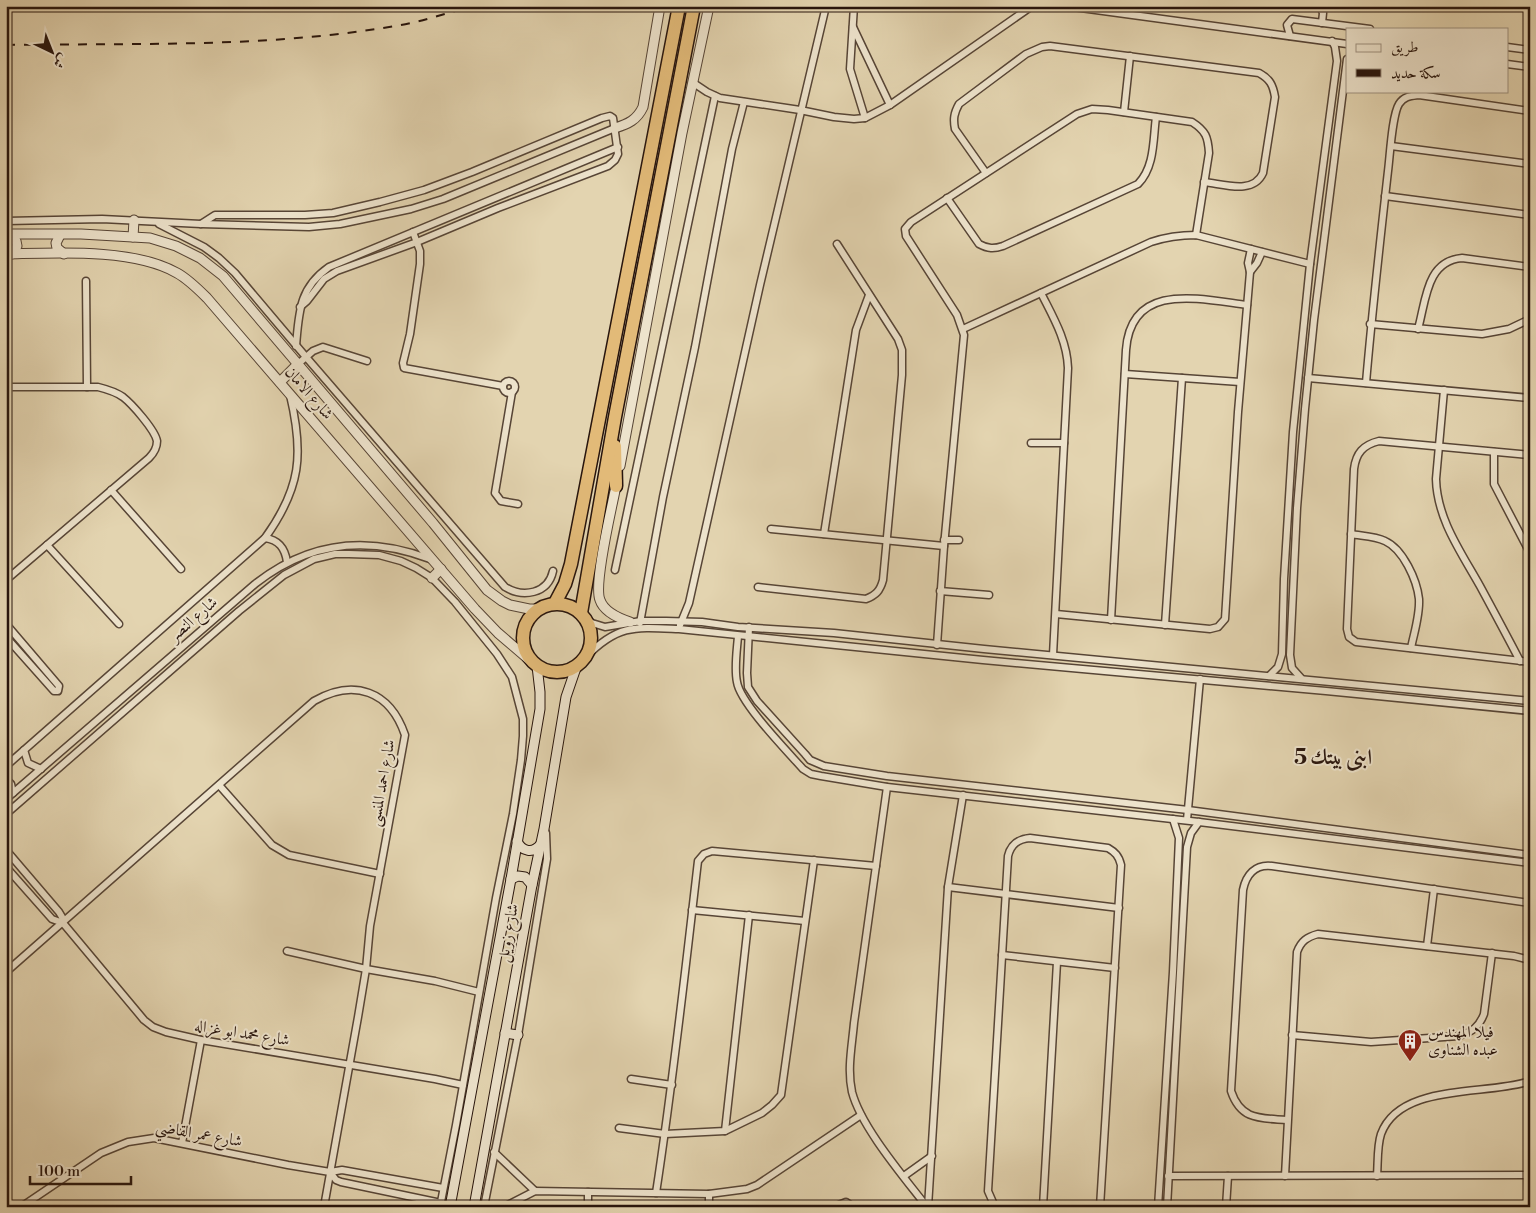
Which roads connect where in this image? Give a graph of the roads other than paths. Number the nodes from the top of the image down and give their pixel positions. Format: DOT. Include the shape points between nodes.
graph roads {
  1 [pos="660,6"];
  2 [pos="678,6"];
  3 [pos="694,6"];
  4 [pos="709,6"];
  5 [pos="826,6"];
  6 [pos="854,6"];
  7 [pos="1032,6"];
  8 [pos="1066,6"];
  9 [pos="1320,6"];
  10 [pos="1322,23"];
  11 [pos="852,26"];
  12 [pos="1362,28"];
  13 [pos="1290,36"];
  14 [pos="1332,42"];
  15 [pos="1346,44"];
  16 [pos="1508,47"];
  17 [pos="1529,48"];
  18 [pos="1130,56"];
  19 [pos="1508,64"];
  20 [pos="1530,67"];
  21 [pos="1335,71"];
  22 [pos="1346,72"];
  23 [pos="692,82"];
  24 [pos="715,96"];
  25 [pos="744,102"];
  26 [pos="890,105"];
  27 [pos="800,110"];
  28 [pos="1530,111"];
  29 [pos="1124,112"];
  30 [pos="1156,116"];
  31 [pos="865,118"];
  32 [pos="615,128"];
  33 [pos="1391,146"];
  34 [pos="618,147"];
  35 [pos="1530,164"];
  36 [pos="986,173"];
  37 [pos="1322,175"];
  38 [pos="1332,176"];
  39 [pos="1204,182"];
  40 [pos="1385,196"];
  41 [pos="399,197"];
  42 [pos="947,198"];
  43 [pos="403,210"];
  44 [pos="333,213"];
  45 [pos="1530,215"];
  46 [pos="134,220"];
  47 [pos="6,221"];
  48 [pos="157,223"];
  49 [pos="201,224"];
  50 [pos="335,225"];
  51 [pos="413,232"];
  52 [pos="7,234"];
  53 [pos="60,235"];
  54 [pos="1196,235"];
  55 [pos="133,237"];
  56 [pos="417,242"];
  57 [pos="836,244"];
  58 [pos="1251,249"];
  59 [pos="1262,252"];
  60 [pos="9,254"];
  61 [pos="64,254"];
  62 [pos="1310,264"];
  63 [pos="1530,267"];
  64 [pos="1250,272"];
  65 [pos="86,282"];
  66 [pos="1041,293"];
  67 [pos="869,295"];
  68 [pos="1247,305"];
  69 [pos="300,307"];
  70 [pos="1305,319"];
  71 [pos="1530,319"];
  72 [pos="1314,320"];
  73 [pos="1370,324"];
  74 [pos="963,329"];
  75 [pos="1418,329"];
  76 [pos="296,346"];
  77 [pos="306,357"];
  78 [pos="367,361"];
  79 [pos="298,364"];
  80 [pos="1125,374"];
  81 [pos="1182,378"];
  82 [pos="1308,378"];
  83 [pos="280,382"];
  84 [pos="1240,382"];
  85 [pos="1366,383"];
  86 [pos="503,386"];
  87 [pos="6,387"];
  88 [pos="87,387"];
  89 [pos="1444,390"];
  90 [pos="512,392"];
  91 [pos="289,393"];
  92 [pos="1529,398"];
  93 [pos="614,417"];
  94 [pos="1031,443"];
  95 [pos="1064,443"];
  96 [pos="1438,447"];
  97 [pos="1494,452"];
  98 [pos="1530,455"];
  99 [pos="616,486"];
  100 [pos="111,490"];
  101 [pos="518,504"];
  102 [pos="1288,507"];
  103 [pos="1297,508"];
  104 [pos="771,529"];
  105 [pos="824,534"];
  106 [pos="1351,534"];
  107 [pos="265,538"];
  108 [pos="959,540"];
  109 [pos="886,541"];
  110 [pos="944,543"];
  111 [pos="47,545"];
  112 [pos="1529,551"];
  113 [pos="433,560"];
  114 [pos="287,562"];
  115 [pos="181,569"];
  116 [pos="441,569"];
  117 [pos="615,570"];
  118 [pos="553,571"];
  119 [pos="432,578"];
  120 [pos="1284,579"];
  121 [pos="6,580"];
  122 [pos="1294,580"];
  123 [pos="758,587"];
  124 [pos="940,591"];
  125 [pos="989,595"];
  126 [pos="555,603"];
  127 [pos="538,609"];
  128 [pos="1056,614"];
  129 [pos="584,616"];
  130 [pos="1111,620"];
  131 [pos="630,622"];
  132 [pos="702,622"];
  133 [pos="6,624"];
  134 [pos="119,624"];
  135 [pos="640,624"];
  136 [pos="680,625"];
  137 [pos="1165,625"];
  138 [pos="750,627"];
  139 [pos="701,631"];
  140 [pos="738,636"];
  141 [pos="6,637"];
  142 [pos="748,637"];
  143 [pos="937,644"];
  144 [pos="1411,648"];
  145 [pos="984,649"];
  146 [pos="1282,654"];
  147 [pos="1053,655"];
  148 [pos="1290,655"];
  149 [pos="36,660"];
  150 [pos="983,660"];
  151 [pos="581,661"];
  152 [pos="1520,661"];
  153 [pos="1530,662"];
  154 [pos="535,664"];
  155 [pos="30,665"];
  156 [pos="1269,676"];
  157 [pos="1301,678"];
  158 [pos="1200,679"];
  159 [pos="1530,701"];
  160 [pos="119,702"];
  161 [pos="126,709"];
  162 [pos="1530,711"];
  163 [pos="782,729"];
  164 [pos="774,736"];
  165 [pos="24,750"];
  166 [pos="6,766"];
  167 [pos="41,769"];
  168 [pos="6,779"];
  169 [pos="219,785"];
  170 [pos="887,786"];
  171 [pos="13,793"];
  172 [pos="963,795"];
  173 [pos="1069,797"];
  174 [pos="6,799"];
  175 [pos="1068,807"];
  176 [pos="1188,810"];
  177 [pos="6,814"];
  178 [pos="1173,819"];
  179 [pos="1187,820"];
  180 [pos="1198,822"];
  181 [pos="1289,824"];
  182 [pos="544,829"];
  183 [pos="1289,833"];
  184 [pos="516,841"];
  185 [pos="541,844"];
  186 [pos="1179,845"];
  187 [pos="1187,847"];
  188 [pos="6,850"];
  189 [pos="1530,855"];
  190 [pos="814,860"];
  191 [pos="1530,863"];
  192 [pos="876,866"];
  193 [pos="6,867"];
  194 [pos="380,874"];
  195 [pos="511,879"];
  196 [pos="532,885"];
  197 [pos="948,887"];
  198 [pos="1434,889"];
  199 [pos="1006,894"];
  200 [pos="1530,902"];
  201 [pos="1119,908"];
  202 [pos="692,910"];
  203 [pos="749,915"];
  204 [pos="805,921"];
  205 [pos="63,924"];
  206 [pos="1427,946"];
  207 [pos="287,951"];
  208 [pos="1492,953"];
  209 [pos="1002,955"];
  210 [pos="1530,960"];
  211 [pos="1057,962"];
  212 [pos="1115,968"];
  213 [pos="366,969"];
  214 [pos="6,972"];
  215 [pos="478,992"];
  216 [pos="505,1033"];
  217 [pos="518,1035"];
  218 [pos="1292,1035"];
  219 [pos="201,1040"];
  220 [pos="348,1064"];
  221 [pos="631,1079"];
  222 [pos="1530,1081"];
  223 [pos="463,1085"];
  224 [pos="672,1085"];
  225 [pos="861,1115"];
  226 [pos="1288,1120"];
  227 [pos="1163,1124"];
  228 [pos="1172,1124"];
  229 [pos="461,1125"];
  230 [pos="619,1128"];
  231 [pos="725,1131"];
  232 [pos="665,1134"];
  233 [pos="182,1143"];
  234 [pos="494,1152"];
  235 [pos="932,1156"];
  236 [pos="330,1172"];
  237 [pos="1529,1175"];
  238 [pos="904,1176"];
  239 [pos="1168,1176"];
  240 [pos="1228,1176"];
  241 [pos="1285,1176"];
  242 [pos="1377,1176"];
  243 [pos="443,1188"];
  244 [pos="535,1191"];
  245 [pos="588,1192"];
  246 [pos="656,1193"];
  247 [pos="709,1194"];
  248 [pos="441,1205"];
  249 [pos="21,1207"];
  250 [pos="324,1207"];
  251 [pos="450,1207"];
  252 [pos="474,1207"];
  253 [pos="484,1207"];
  254 [pos="504,1207"];
  255 [pos="588,1207"];
  256 [pos="708,1207"];
  257 [pos="834,1207"];
  258 [pos="853,1207"];
  259 [pos="928,1207"];
  260 [pos="995,1207"];
  261 [pos="1043,1207"];
  262 [pos="1100,1207"];
  263 [pos="1158,1207"];
  264 [pos="1167,1207"];
  265 [pos="1226,1207"];
  266 [pos="1529,1207"];
  1 -- 32 [label="street" via="643,108 631,122"];
  2 -- 126 [label="highway" via="571,564"];
  3 -- 93 [label="highway"];
  4 -- 23 [label="street"];
  5 -- 27 [label="street"];
  6 -- 11 [label="street"];
  7 -- 26 [label="street"];
  8 -- 13 [label="street"];
  9 -- 10 [label="street"];
  10 -- 12 [label="street"];
  10 -- 13 [label="street" via="1292,19 1287,26"];
  11 -- 26 [label="street"];
  11 -- 31 [label="street" via="850,69"];
  13 -- 14 [label="street"];
  14 -- 15 [label="street"];
  14 -- 21 [label="street" via="1337,54"];
  16 -- 17 [label="street"];
  18 -- 29 [label="street"];
  18 -- 36 [label="street" via="1042,47 1026,54 959,104 954,112 955,129"];
  18 -- 39 [label="street" via="1259,73 1273,86 1275,97 1264,174 1260,180 1246,187"];
  19 -- 20 [label="street"];
  21 -- 22 [label="street"];
  21 -- 37 [label="street"];
  22 -- 38 [label="street"];
  23 -- 24 [label="street"];
  23 -- 99 [label="street"];
  24 -- 25 [label="street"];
  24 -- 117 [label="street"];
  25 -- 27 [label="street"];
  25 -- 135 [label="street" via="732,149"];
  26 -- 31 [label="street"];
  27 -- 31 [label="street" via="834,117"];
  27 -- 136 [label="street" via="688,603"];
  28 -- 33 [label="street" via="1409,96 1398,104"];
  29 -- 30 [label="street"];
  29 -- 36 [label="street" via="1092,110 1076,114"];
  30 -- 39 [label="street" via="1192,122 1202,128 1208,140 1209,153"];
  30 -- 42 [label="street" via="1150,163 1138,184 1004,246 995,249 979,244"];
  32 -- 34 [label="street"];
  32 -- 41 [label="street" via="610,116 602,118 472,172"];
  32 -- 43 [label="street" via="459,193"];
  33 -- 35 [label="street"];
  33 -- 40 [label="street"];
  34 -- 51 [label="street"];
  34 -- 56 [label="street" via="615,160 608,166"];
  36 -- 42 [label="street"];
  37 -- 38 [label="street"];
  37 -- 62 [label="street"];
  38 -- 72 [label="street"];
  39 -- 54 [label="street"];
  40 -- 45 [label="street"];
  40 -- 73 [label="street"];
  41 -- 43 [label="street"];
  41 -- 44 [label="street"];
  42 -- 74 [label="street" via="911,222 904,232"];
  43 -- 50 [label="street"];
  44 -- 49 [label="street" via="297,216 220,214"];
  44 -- 50 [label="street"];
  46 -- 47 [label="street"];
  46 -- 48 [label="street"];
  46 -- 55 [label="street"];
  48 -- 49 [label="street"];
  48 -- 76 [label="street" via="204,247 228,265"];
  49 -- 50 [label="street"];
  51 -- 56 [label="street"];
  51 -- 69 [label="street" via="329,266 313,281"];
  52 -- 53 [label="street, شارع الامان"];
  52 -- 60 [label="street" via="16,240 17,246"];
  53 -- 55 [label="street, شارع الامان"];
  53 -- 61 [label="street" via="56,248"];
  54 -- 58 [label="street"];
  54 -- 66 [label="street" via="1165,237 1150,242"];
  55 -- 79 [label="street, شارع الامان" via="150,238 176,246 200,258 223,276"];
  56 -- 69 [label="street" via="328,276"];
  56 -- 86 [label="street" via="420,264 404,368"];
  57 -- 67 [label="street"];
  58 -- 59 [label="street"];
  58 -- 64 [label="street"];
  59 -- 62 [label="street"];
  59 -- 64 [label="street"];
  60 -- 61 [label="street, شارع الامان"];
  61 -- 83 [label="street, شارع الامان" via="135,258 178,273 207,298"];
  62 -- 70 [label="street"];
  63 -- 75 [label="street" via="1462,258 1444,263 1432,278"];
  64 -- 68 [label="street"];
  65 -- 88 [label="street"];
  66 -- 74 [label="street"];
  66 -- 95 [label="street" via="1062,337 1067,358"];
  67 -- 105 [label="street" via="856,330"];
  67 -- 109 [label="street" via="898,339 903,362"];
  68 -- 80 [label="street" via="1184,298 1149,306 1137,315 1129,329"];
  68 -- 84 [label="street"];
  69 -- 76 [label="street"];
  70 -- 72 [label="street"];
  70 -- 102 [label="street"];
  71 -- 75 [label="street" via="1509,329 1482,334"];
  72 -- 82 [label="street"];
  73 -- 75 [label="street"];
  73 -- 85 [label="street"];
  74 -- 110 [label="street" via="965,343"];
  76 -- 77 [label="street"];
  77 -- 78 [label="street" via="316,349 327,347"];
  77 -- 79 [label="street"];
  77 -- 118 [label="street" via="505,587 518,593 535,592 549,582"];
  79 -- 83 [label="street"];
  79 -- 127 [label="street, شارع الامان" via="487,590 510,605"];
  80 -- 81 [label="street"];
  80 -- 130 [label="street"];
  81 -- 84 [label="street"];
  81 -- 137 [label="street"];
  82 -- 85 [label="street"];
  82 -- 103 [label="street"];
  83 -- 91 [label="street, شارع الامان"];
  84 -- 137 [label="street" via="1225,619 1218,627 1210,629"];
  85 -- 89 [label="street"];
  86 -- 90 [label="street" via="505,392"];
  86 -- 90 [label="street" via="512,382 515,388"];
  87 -- 88 [label="street"];
  88 -- 100 [label="street" via="98,387 122,396 157,441 152,454"];
  89 -- 92 [label="street"];
  89 -- 96 [label="street"];
  90 -- 101 [label="street" via="496,493 500,501"];
  91 -- 107 [label="street, شارع النصر" via="298,440 295,481 279,519"];
  91 -- 113 [label="street, شارع الامان"];
  93 -- 99 [label="highway"];
  93 -- 129 [label="highway"];
  94 -- 95 [label="street"];
  95 -- 128 [label="street"];
  96 -- 97 [label="street"];
  96 -- 106 [label="street" via="1379,441 1364,447 1355,459"];
  96 -- 152 [label="street" via="1436,485 1441,512"];
  97 -- 98 [label="street"];
  97 -- 112 [label="street" via="1494,484"];
  99 -- 131 [label="street" via="598,595 609,612"];
  100 -- 111 [label="street"];
  100 -- 115 [label="street"];
  102 -- 103 [label="street"];
  102 -- 120 [label="street"];
  103 -- 122 [label="street"];
  104 -- 105 [label="street"];
  105 -- 109 [label="street"];
  106 -- 144 [label="street" via="1381,539 1393,545 1412,575 1419,610"];
  106 -- 144 [label="street" via="1349,637 1356,642"];
  107 -- 114 [label="street" via="281,546"];
  107 -- 165 [label="street, شارع النصر"];
  108 -- 110 [label="street"];
  109 -- 110 [label="street"];
  109 -- 123 [label="street" via="883,580 875,596 866,599"];
  110 -- 124 [label="street"];
  111 -- 121 [label="street"];
  111 -- 134 [label="street"];
  113 -- 114 [label="street, شارع النصر" via="386,546 348,544 312,552"];
  113 -- 116 [label="street, شارع الامان"];
  114 -- 160 [label="street, شارع النصر" via="255,584"];
  116 -- 119 [label="street"];
  116 -- 154 [label="street, شارع الامان" via="486,621"];
  119 -- 161 [label="street" via="401,561 380,555 342,554 314,559 295,568 262,592"];
  119 -- 215 [label="street" via="456,602 512,677 523,719 513,814"];
  120 -- 122 [label="street"];
  120 -- 146 [label="street"];
  122 -- 148 [label="street"];
  124 -- 125 [label="street"];
  124 -- 143 [label="street"];
  126 -- 127 [label="highway"];
  126 -- 129 [label="highway" via="569,606"];
  127 -- 154 [label="highway" via="527,620 522,635 524,650"];
  128 -- 130 [label="street"];
  128 -- 147 [label="street"];
  129 -- 131 [label="street" via="605,627"];
  129 -- 151 [label="highway" via="591,645"];
  130 -- 137 [label="street"];
  131 -- 135 [label="street"];
  132 -- 136 [label="street"];
  132 -- 138 [label="street"];
  132 -- 139 [label="street"];
  133 -- 149 [label="street"];
  135 -- 136 [label="street"];
  135 -- 151 [label="street" via="603,640"];
  136 -- 139 [label="street"];
  138 -- 142 [label="street"];
  138 -- 143 [label="street"];
  139 -- 140 [label="street"];
  140 -- 142 [label="street"];
  140 -- 164 [label="street" via="736,675 739,691"];
  141 -- 155 [label="street"];
  142 -- 150 [label="street"];
  142 -- 163 [label="street" via="748,687"];
  143 -- 145 [label="street"];
  144 -- 152 [label="street"];
  145 -- 147 [label="street"];
  145 -- 150 [label="street"];
  146 -- 148 [label="street"];
  146 -- 156 [label="street" via="1278,666"];
  147 -- 156 [label="street"];
  148 -- 157 [label="street" via="1292,668"];
  149 -- 155 [label="street"];
  149 -- 155 [label="street" via="59,686 58,691 54,691"];
  150 -- 158 [label="street"];
  151 -- 154 [label="highway" via="560,672 548,671"];
  151 -- 182 [label="street, شارع زويل" via="566,696"];
  152 -- 153 [label="street"];
  154 -- 184 [label="street, شارع زويل" via="540,709"];
  156 -- 157 [label="street"];
  157 -- 159 [label="street"];
  158 -- 162 [label="street"];
  158 -- 176 [label="street"];
  160 -- 161 [label="street"];
  160 -- 167 [label="street, شارع النصر"];
  161 -- 177 [label="street"];
  163 -- 164 [label="street"];
  163 -- 173 [label="street" via="810,760 824,766"];
  164 -- 170 [label="street" via="803,769 812,774"];
  165 -- 166 [label="street, شارع النصر"];
  165 -- 167 [label="street" via="28,762"];
  167 -- 171 [label="street, شارع النصر"];
  168 -- 171 [label="street"];
  169 -- 194 [label="street" via="272,845 284,853"];
  169 -- 194 [label="street, شارع احمد المنسى" via="314,701 341,690 356,690 378,697 393,709 405,735"];
  169 -- 205 [label="street, شارع احمد المنسى"];
  170 -- 172 [label="street"];
  170 -- 192 [label="street"];
  171 -- 174 [label="street, شارع النصر"];
  172 -- 175 [label="street"];
  172 -- 197 [label="street"];
  173 -- 175 [label="street"];
  173 -- 176 [label="street"];
  175 -- 178 [label="street"];
  176 -- 179 [label="street"];
  176 -- 181 [label="street"];
  178 -- 179 [label="street"];
  178 -- 186 [label="street"];
  179 -- 180 [label="street"];
  180 -- 183 [label="street"];
  180 -- 187 [label="street"];
  181 -- 183 [label="street"];
  181 -- 189 [label="street"];
  182 -- 185 [label="street, شارع زويل"];
  182 -- 217 [label="street" via="547,859"];
  183 -- 191 [label="street"];
  184 -- 185 [label="street" via="520,848 528,851"];
  184 -- 195 [label="street, شارع زويل"];
  185 -- 196 [label="street, شارع زويل"];
  186 -- 187 [label="street"];
  186 -- 227 [label="street"];
  187 -- 228 [label="street"];
  188 -- 205 [label="street, شارع محمد ابو غزاله" via="59,912"];
  190 -- 192 [label="street"];
  190 -- 202 [label="street" via="708,852 698,861"];
  190 -- 204 [label="street"];
  192 -- 225 [label="street" via="850,1060 853,1092"];
  193 -- 205 [label="street, شارع محمد ابو غزاله" via="52,919"];
  194 -- 213 [label="street, شارع احمد المنسى"];
  195 -- 196 [label="street" via="525,877"];
  195 -- 229 [label="street, شارع زويل"];
  196 -- 216 [label="street, شارع زويل"];
  197 -- 199 [label="street"];
  197 -- 235 [label="street"];
  198 -- 200 [label="street"];
  198 -- 206 [label="street"];
  198 -- 226 [label="street" via="1265,865 1256,868 1244,881 1231,1091 1239,1107 1253,1117"];
  199 -- 201 [label="street"];
  199 -- 201 [label="street" via="1010,850 1018,840 1030,838 1108,848 1114,852 1121,864"];
  199 -- 209 [label="street"];
  201 -- 212 [label="street"];
  202 -- 203 [label="street"];
  202 -- 224 [label="street"];
  203 -- 204 [label="street"];
  203 -- 231 [label="street"];
  204 -- 231 [label="street" via="781,1095 762,1114"];
  205 -- 214 [label="street, شارع احمد المنسى"];
  205 -- 219 [label="street, شارع محمد ابو غزاله" via="144,1020 166,1032"];
  206 -- 208 [label="street"];
  206 -- 218 [label="street" via="1318,934 1309,936 1299,944 1296,952"];
  207 -- 213 [label="street"];
  208 -- 210 [label="street"];
  208 -- 218 [label="street" via="1484,1014 1481,1022 1468,1034 1377,1042"];
  209 -- 211 [label="street"];
  209 -- 260 [label="street" via="988,1191"];
  211 -- 212 [label="street"];
  211 -- 261 [label="street"];
  212 -- 262 [label="street"];
  213 -- 215 [label="street"];
  213 -- 220 [label="street, شارع احمد المنسى"];
  215 -- 223 [label="street"];
  216 -- 217 [label="street"];
  216 -- 252 [label="street, شارع زويل"];
  217 -- 234 [label="street"];
  218 -- 226 [label="street"];
  219 -- 220 [label="street, شارع محمد ابو غزاله"];
  219 -- 233 [label="street"];
  220 -- 223 [label="street, شارع محمد ابو غزاله"];
  220 -- 236 [label="street, شارع احمد المنسى"];
  221 -- 224 [label="street"];
  222 -- 242 [label="street" via="1421,1099 1404,1107 1390,1120 1381,1135"];
  223 -- 229 [label="street"];
  224 -- 232 [label="street"];
  225 -- 238 [label="street"];
  225 -- 247 [label="street" via="757,1185"];
  226 -- 241 [label="street"];
  227 -- 228 [label="street"];
  227 -- 263 [label="street"];
  228 -- 239 [label="street"];
  229 -- 243 [label="street"];
  229 -- 251 [label="street, شارع زويل"];
  230 -- 232 [label="street"];
  231 -- 232 [label="street"];
  232 -- 246 [label="street"];
  233 -- 236 [label="street, شارع عمر القاضي"];
  233 -- 249 [label="street, شارع عمر القاضي" via="154,1138 128,1142 101,1153"];
  234 -- 244 [label="street"];
  234 -- 253 [label="street"];
  235 -- 238 [label="street"];
  235 -- 259 [label="street"];
  236 -- 243 [label="street, شارع عمر القاضي" via="342,1170"];
  236 -- 248 [label="street, شارع عمر القاضي" via="341,1182"];
  236 -- 250 [label="street, شارع احمد المنسى"];
  237 -- 242 [label="street"];
  237 -- 266 [label="street"];
  238 -- 259 [label="street"];
  239 -- 240 [label="street"];
  239 -- 264 [label="street"];
  240 -- 241 [label="street"];
  240 -- 265 [label="street"];
  241 -- 242 [label="street"];
  243 -- 248 [label="street"];
  244 -- 245 [label="street"];
  244 -- 254 [label="street"];
  245 -- 246 [label="street"];
  245 -- 255 [label="street"];
  246 -- 247 [label="street"];
  247 -- 256 [label="street"];
  257 -- 258 [label="street" via="846,1202"];
}
